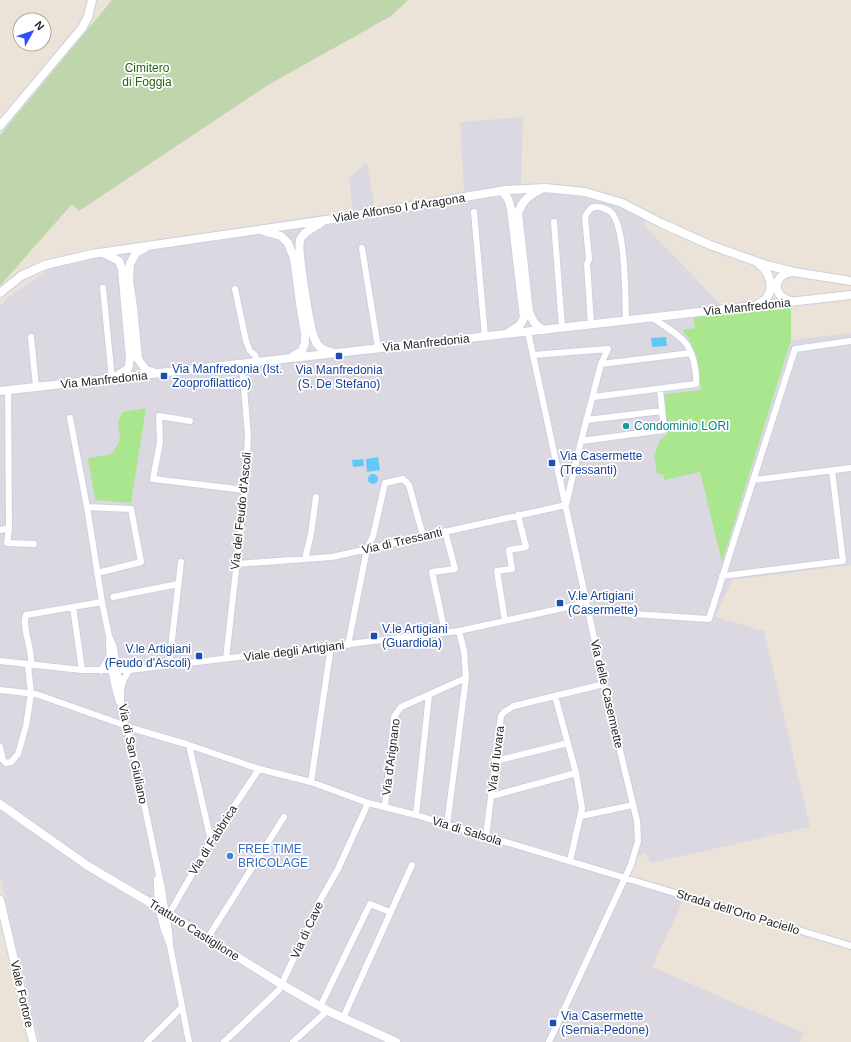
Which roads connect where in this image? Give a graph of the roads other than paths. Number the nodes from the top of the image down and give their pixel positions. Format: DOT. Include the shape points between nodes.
graph roads {
  1 [pos="92,0"];
  2 [pos="0,126"];
  3 [pos="545,188"];
  4 [pos="501,191"];
  5 [pos="474,212"];
  6 [pos="325,220"];
  7 [pos="554,222"];
  8 [pos="258,230"];
  9 [pos="147,246"];
  10 [pos="362,248"];
  11 [pos="103,252"];
  12 [pos="756,262"];
  13 [pos="794,272"];
  14 [pos="851,281"];
  15 [pos="104,288"];
  16 [pos="235,289"];
  17 [pos="0,293"];
  18 [pos="851,295"];
  19 [pos="796,301"];
  20 [pos="754,306"];
  21 [pos="652,317"];
  22 [pos="626,320"];
  23 [pos="591,324"];
  24 [pos="562,327"];
  25 [pos="544,330"];
  26 [pos="528,332"];
  27 [pos="508,334"];
  28 [pos="31,337"];
  29 [pos="485,337"];
  30 [pos="851,341"];
  31 [pos="378,348"];
  32 [pos="335,353"];
  33 [pos="691,353"];
  34 [pos="533,356"];
  35 [pos="284,359"];
  36 [pos="257,362"];
  37 [pos="242,364"];
  38 [pos="601,364"];
  39 [pos="158,374"];
  40 [pos="112,379"];
  41 [pos="36,387"];
  42 [pos="660,389"];
  43 [pos="4,391"];
  44 [pos="593,397"];
  45 [pos="662,411"];
  46 [pos="70,418"];
  47 [pos="586,420"];
  48 [pos="190,421"];
  49 [pos="581,441"];
  50 [pos="851,468"];
  51 [pos="832,470"];
  52 [pos="753,480"];
  53 [pos="245,490"];
  54 [pos="316,498"];
  55 [pos="566,504"];
  56 [pos="87,507"];
  57 [pos="518,515"];
  58 [pos="9,528"];
  59 [pos="0,530"];
  60 [pos="445,531"];
  61 [pos="423,536"];
  62 [pos="34,544"];
  63 [pos="368,549"];
  64 [pos="305,559"];
  65 [pos="181,562"];
  66 [pos="236,564"];
  67 [pos="97,573"];
  68 [pos="722,576"];
  69 [pos="178,584"];
  70 [pos="113,597"];
  71 [pos="102,602"];
  72 [pos="586,603"];
  73 [pos="73,607"];
  74 [pos="588,611"];
  75 [pos="505,621"];
  76 [pos="459,631"];
  77 [pos="446,633"];
  78 [pos="109,636"];
  79 [pos="348,645"];
  80 [pos="331,646"];
  81 [pos="110,655"];
  82 [pos="226,659"];
  83 [pos="0,661"];
  84 [pos="30,665"];
  85 [pos="169,665"];
  86 [pos="82,670"];
  87 [pos="129,670"];
  88 [pos="101,671"];
  89 [pos="115,671"];
  90 [pos="466,678"];
  91 [pos="604,684"];
  92 [pos="0,690"];
  93 [pos="121,693"];
  94 [pos="31,694"];
  95 [pos="429,695"];
  96 [pos="555,696"];
  97 [pos="121,706"];
  98 [pos="125,725"];
  99 [pos="568,743"];
  100 [pos="189,745"];
  101 [pos="0,747"];
  102 [pos="495,761"];
  103 [pos="259,769"];
  104 [pos="576,773"];
  105 [pos="311,782"];
  106 [pos="492,796"];
  107 [pos="368,803"];
  108 [pos="0,804"];
  109 [pos="633,805"];
  110 [pos="385,807"];
  111 [pos="416,815"];
  112 [pos="581,816"];
  113 [pos="284,817"];
  114 [pos="447,825"];
  115 [pos="486,837"];
  116 [pos="211,841"];
  117 [pos="570,862"];
  118 [pos="412,866"];
  119 [pos="158,874"];
  120 [pos="625,878"];
  121 [pos="157,893"];
  122 [pos="0,900"];
  123 [pos="150,903"];
  124 [pos="390,912"];
  125 [pos="167,913"];
  126 [pos="168,926"];
  127 [pos="207,939"];
  128 [pos="170,946"];
  129 [pos="851,946"];
  130 [pos="281,984"];
  131 [pos="182,1008"];
  132 [pos="324,1009"];
  133 [pos="343,1018"];
  134 [pos="33,1042"];
  135 [pos="147,1042"];
  136 [pos="189,1042"];
  137 [pos="224,1042"];
  138 [pos="292,1042"];
  139 [pos="396,1042"];
  140 [pos="549,1042"];
  1 -- 2 [label="main road" via="82,28"];
  3 -- 4 [label="main road, Viale Alfonso I d'Aragona"];
  3 -- 12 [label="main road, Viale Alfonso I d'Aragona" via="585,192 622,203 661,223"];
  3 -- 25 [label="main road" via="531,194 522,202 518,213 529,312 533,323"];
  4 -- 6 [label="main road, Viale Alfonso I d'Aragona"];
  4 -- 27 [label="main road" via="509,200 511,209 524,318 520,325"];
  5 -- 29 [label="street"];
  6 -- 8 [label="main road, Viale Alfonso I d'Aragona"];
  6 -- 32 [label="main road" via="310,229 300,240 299,254 315,341 321,349"];
  7 -- 24 [label="street"];
  8 -- 9 [label="main road, Viale Alfonso I d'Aragona"];
  8 -- 35 [label="main road" via="281,236 288,242 294,258 305,343 302,351"];
  9 -- 11 [label="main road, Viale Alfonso I d'Aragona"];
  9 -- 39 [label="main road" via="136,253 130,264 129,280 138,359 146,370"];
  10 -- 31 [label="street"];
  11 -- 17 [label="main road, Viale Alfonso I d'Aragona" via="45,266 21,276"];
  11 -- 40 [label="main road" via="119,261 122,269 129,334 128,368"];
  12 -- 13 [label="main road, Viale Alfonso I d'Aragona"];
  12 -- 20 [label="main road" via="768,274 771,290 765,300"];
  13 -- 14 [label="main road"];
  13 -- 19 [label="main road" via="781,276 777,288 781,297"];
  15 -- 40 [label="street"];
  16 -- 36 [label="street" via="246,341"];
  18 -- 19 [label="main road, Via Manfredonia"];
  19 -- 20 [label="main road, Via Manfredonia"];
  20 -- 21 [label="main road, Via Manfredonia"];
  21 -- 22 [label="main road, Via Manfredonia"];
  21 -- 33 [label="street" via="684,340"];
  22 -- 23 [label="main road, Via Manfredonia"];
  22 -- 23 [label="street" via="624,264 618,229 613,214 598,206 592,207 585,217"];
  23 -- 24 [label="main road, Via Manfredonia"];
  24 -- 25 [label="main road, Via Manfredonia"];
  25 -- 26 [label="main road, Via Manfredonia"];
  26 -- 27 [label="main road, Via Manfredonia"];
  26 -- 34 [label="street, Via delle Casermette"];
  27 -- 29 [label="main road, Via Manfredonia"];
  28 -- 41 [label="street"];
  29 -- 31 [label="main road, Via Manfredonia"];
  30 -- 52 [label="street" via="795,349"];
  31 -- 32 [label="main road, Via Manfredonia"];
  32 -- 35 [label="main road, Via Manfredonia"];
  33 -- 38 [label="street"];
  33 -- 42 [label="street" via="696,384"];
  34 -- 38 [label="street" via="608,349"];
  34 -- 55 [label="street, Via delle Casermette"];
  35 -- 36 [label="main road, Via Manfredonia"];
  36 -- 37 [label="main road, Via Manfredonia"];
  37 -- 39 [label="main road, Via Manfredonia"];
  37 -- 53 [label="street, Via del Feudo d'Ascoli" via="248,436"];
  38 -- 44 [label="street"];
  39 -- 40 [label="main road, Via Manfredonia"];
  40 -- 41 [label="main road, Via Manfredonia"];
  41 -- 43 [label="main road, Via Manfredonia"];
  42 -- 44 [label="street"];
  42 -- 45 [label="street"];
  43 -- 58 [label="street"];
  44 -- 47 [label="street"];
  45 -- 47 [label="street"];
  45 -- 49 [label="street" via="664,430"];
  46 -- 56 [label="street, Via di San Giuliano"];
  47 -- 49 [label="street"];
  48 -- 53 [label="street" via="159,416 160,442 153,479"];
  49 -- 55 [label="street"];
  50 -- 51 [label="street"];
  51 -- 52 [label="street"];
  51 -- 68 [label="street" via="843,561"];
  52 -- 68 [label="street"];
  53 -- 66 [label="street, Via del Feudo d'Ascoli"];
  54 -- 64 [label="street"];
  55 -- 57 [label="street, Via di Tressanti"];
  55 -- 72 [label="street, Via delle Casermette"];
  56 -- 67 [label="street, Via di San Giuliano"];
  56 -- 67 [label="street" via="131,509 141,562"];
  57 -- 60 [label="street, Via di Tressanti"];
  57 -- 75 [label="street" via="526,547 508,550 512,569 497,572"];
  58 -- 59 [label="street"];
  58 -- 62 [label="street" via="7,543"];
  60 -- 61 [label="street, Via di Tressanti"];
  60 -- 77 [label="street" via="455,569 432,572"];
  61 -- 63 [label="street, Via di Tressanti"];
  61 -- 63 [label="street" via="409,485 402,479 385,483"];
  63 -- 64 [label="street, Via di Tressanti" via="332,557"];
  63 -- 79 [label="street"];
  64 -- 66 [label="street, Via di Tressanti"];
  65 -- 69 [label="street"];
  66 -- 82 [label="street, Via del Feudo d'Ascoli"];
  67 -- 71 [label="street, Via di San Giuliano"];
  68 -- 74 [label="street" via="709,619"];
  69 -- 70 [label="street"];
  69 -- 85 [label="street"];
  71 -- 73 [label="street"];
  71 -- 78 [label="street, Via di San Giuliano"];
  72 -- 74 [label="street, Via delle Casermette"];
  72 -- 75 [label="street, Viale degli Artigiani"];
  73 -- 84 [label="street" via="26,615 24,622 31,656"];
  73 -- 86 [label="street"];
  74 -- 91 [label="street, Via delle Casermette"];
  75 -- 76 [label="street, Viale degli Artigiani"];
  76 -- 77 [label="street, Viale degli Artigiani"];
  76 -- 90 [label="street"];
  77 -- 79 [label="street, Viale degli Artigiani"];
  78 -- 81 [label="street"];
  78 -- 89 [label="street, Via di San Giuliano" via="114,648"];
  79 -- 80 [label="street, Viale degli Artigiani"];
  80 -- 82 [label="street, Viale degli Artigiani"];
  80 -- 105 [label="street"];
  81 -- 88 [label="street"];
  81 -- 89 [label="street"];
  82 -- 85 [label="street, Viale degli Artigiani"];
  83 -- 84 [label="street, Viale degli Artigiani"];
  84 -- 86 [label="street, Viale degli Artigiani"];
  84 -- 94 [label="street"];
  85 -- 87 [label="street, Viale degli Artigiani"];
  86 -- 88 [label="street, Viale degli Artigiani"];
  87 -- 89 [label="street, Viale degli Artigiani"];
  87 -- 93 [label="street"];
  88 -- 89 [label="street, Viale degli Artigiani"];
  89 -- 93 [label="street, Via di San Giuliano"];
  89 -- 97 [label="street" via="116,693"];
  90 -- 95 [label="street, Via d'Arignano"];
  90 -- 114 [label="street"];
  91 -- 96 [label="street, Via di Iuvara"];
  91 -- 109 [label="street, Via delle Casermette"];
  92 -- 94 [label="street, Via di Salsola"];
  93 -- 97 [label="street, Via di San Giuliano"];
  94 -- 98 [label="street, Via di Salsola"];
  94 -- 101 [label="street" via="18,754 11,762 6,763 2,760"];
  95 -- 110 [label="street, Via d'Arignano" via="401,707 394,717"];
  95 -- 111 [label="street"];
  96 -- 99 [label="street"];
  96 -- 102 [label="street, Via di Iuvara" via="514,706 504,712 501,716"];
  97 -- 98 [label="street, Via di San Giuliano"];
  98 -- 100 [label="street, Via di Salsola"];
  98 -- 119 [label="street, Via di San Giuliano" via="130,737"];
  99 -- 102 [label="street"];
  99 -- 104 [label="street"];
  100 -- 103 [label="street, Via di Salsola"];
  100 -- 116 [label="street"];
  102 -- 106 [label="street, Via di Iuvara"];
  103 -- 105 [label="street, Via di Salsola"];
  103 -- 116 [label="street, Via di Fabbrica"];
  104 -- 106 [label="street"];
  104 -- 112 [label="street"];
  105 -- 107 [label="street, Via di Salsola"];
  106 -- 115 [label="street, Via di Iuvara"];
  107 -- 110 [label="street, Via di Salsola"];
  107 -- 130 [label="street, Via di Cave"];
  108 -- 123 [label="main road, Tratturo Castiglione" via="88,866"];
  109 -- 112 [label="street"];
  109 -- 120 [label="street, Via delle Casermette" via="638,841"];
  110 -- 111 [label="street, Via di Salsola"];
  111 -- 114 [label="street, Via di Salsola"];
  112 -- 117 [label="street"];
  113 -- 127 [label="street"];
  114 -- 115 [label="street, Via di Salsola"];
  115 -- 117 [label="street, Via di Salsola"];
  116 -- 125 [label="street, Via di Fabbrica"];
  117 -- 120 [label="street, Via di Salsola"];
  118 -- 124 [label="street"];
  119 -- 121 [label="street"];
  119 -- 125 [label="street, Via di San Giuliano"];
  120 -- 129 [label="street, Strada dell'Orto Paciello"];
  120 -- 140 [label="street, Via delle Casermette"];
  121 -- 123 [label="street"];
  121 -- 125 [label="street"];
  122 -- 134 [label="main road, Viale Fortore"];
  123 -- 125 [label="main road, Tratturo Castiglione"];
  124 -- 132 [label="street" via="370,904"];
  124 -- 133 [label="street"];
  125 -- 126 [label="street, Via di San Giuliano"];
  125 -- 126 [label="street, Via di Fabbrica"];
  125 -- 127 [label="main road, Tratturo Castiglione"];
  125 -- 128 [label="street" via="165,934"];
  126 -- 128 [label="street, Via di San Giuliano"];
  127 -- 130 [label="main road, Tratturo Castiglione"];
  128 -- 131 [label="street, Via di San Giuliano"];
  130 -- 132 [label="main road, Tratturo Castiglione"];
  130 -- 137 [label="street, Via di Cave" via="279,990"];
  131 -- 135 [label="street"];
  131 -- 136 [label="street, Via di San Giuliano"];
  132 -- 133 [label="main road, Tratturo Castiglione"];
  132 -- 138 [label="street"];
  133 -- 139 [label="main road, Tratturo Castiglione"];
}
